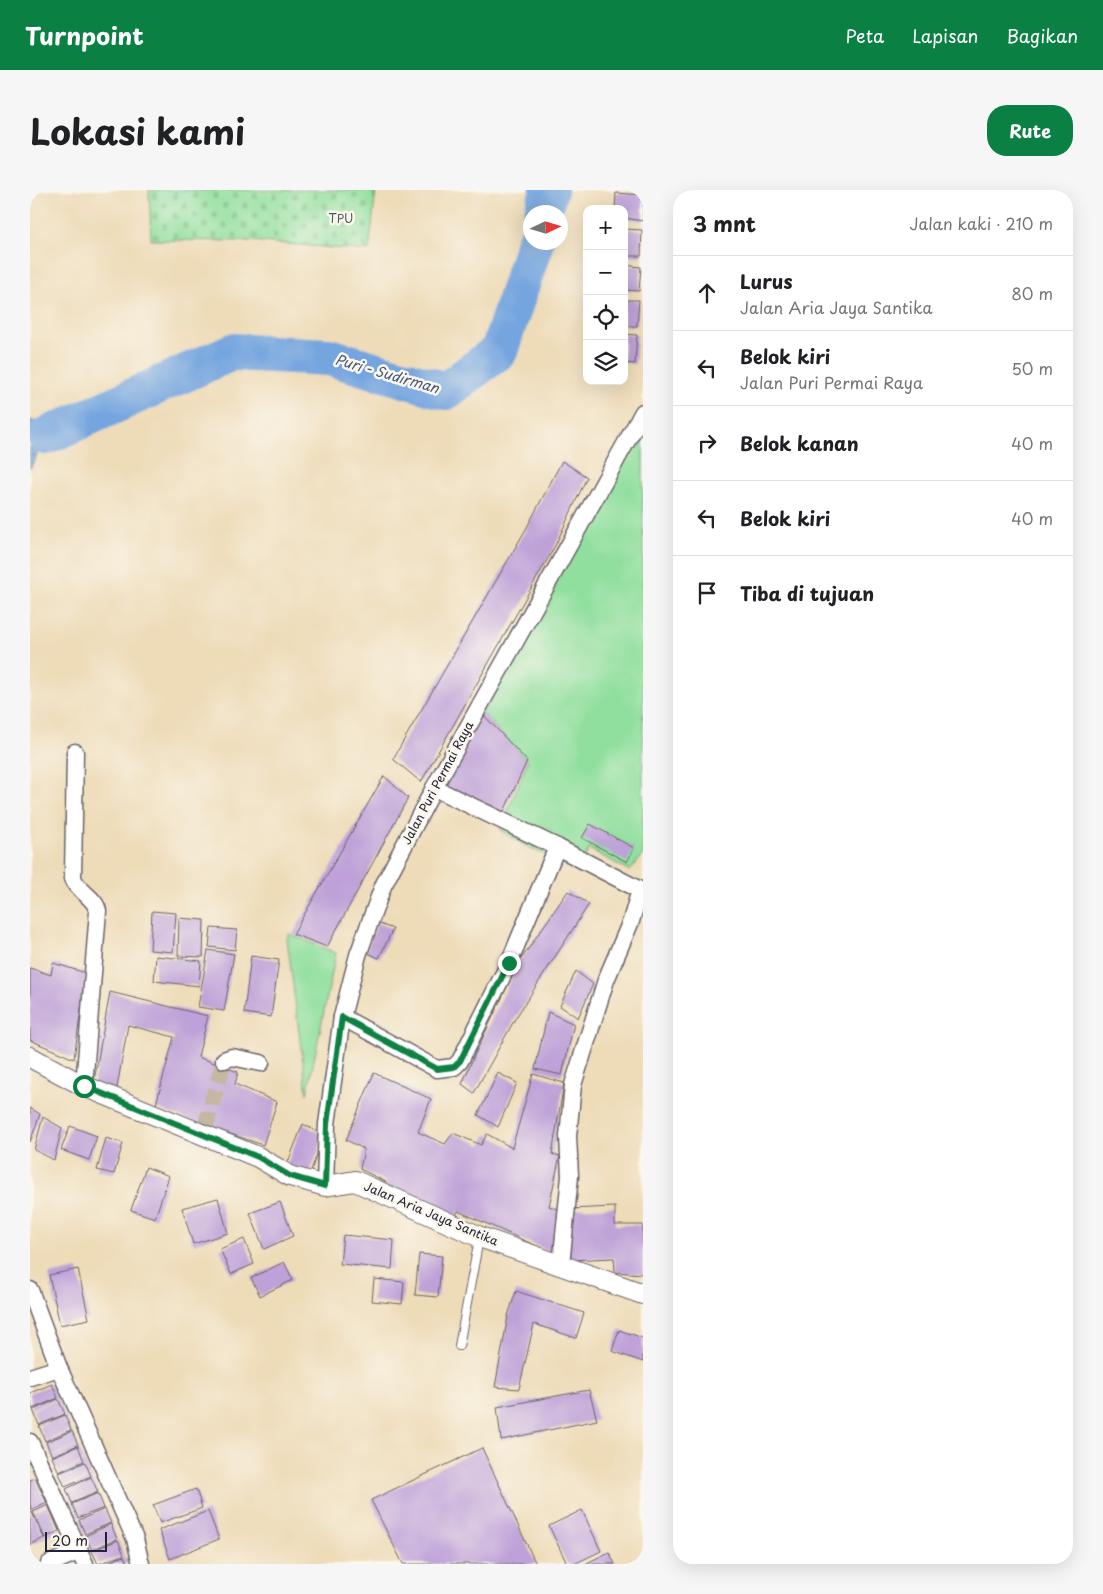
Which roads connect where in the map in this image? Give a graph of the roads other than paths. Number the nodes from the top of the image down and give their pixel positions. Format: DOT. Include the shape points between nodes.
graph roads {
  1 [pos="643,412"];
  2 [pos="75,752"];
  3 [pos="434,788"];
  4 [pos="557,847"];
  5 [pos="642,890"];
  6 [pos="342,1017"];
  7 [pos="30,1057"];
  8 [pos="224,1060"];
  9 [pos="261,1063"];
  10 [pos="84,1086"];
  11 [pos="325,1186"];
  12 [pos="480,1237"];
  13 [pos="561,1265"];
  14 [pos="30,1290"];
  15 [pos="643,1294"];
  16 [pos="459,1346"];
  17 [pos="59,1368"];
  18 [pos="30,1377"];
  19 [pos="32,1453"];
  20 [pos="82,1558"];
  21 [pos="49,1564"];
  22 [pos="142,1564"];
  1 -- 3 [label="street, Jalan Puri Permai Raya"];
  2 -- 10 [label="street" via="73,878 95,903 98,912"];
  3 -- 4 [label="street"];
  3 -- 6 [label="street, Jalan Puri Permai Raya" via="383,886 358,955"];
  4 -- 5 [label="street"];
  4 -- 6 [label="street" via="509,963 454,1067 437,1069"];
  5 -- 13 [label="street" via="606,980 573,1085 568,1136 570,1176"];
  6 -- 11 [label="street, Jalan Puri Permai Raya" via="327,1124"];
  7 -- 10 [label="street, Jalan Aria Jaya Santika"];
  8 -- 9 [label="street" via="232,1057"];
  10 -- 11 [label="street, Jalan Aria Jaya Santika" via="204,1131 290,1176"];
  11 -- 12 [label="street, Jalan Aria Jaya Santika" via="355,1181"];
  12 -- 13 [label="street, Jalan Aria Jaya Santika"];
  12 -- 16 [label="lane"];
  13 -- 15 [label="street, Jalan Aria Jaya Santika"];
  14 -- 17 [label="street"];
  17 -- 18 [label="street"];
  17 -- 22 [label="street" via="135,1539"];
  19 -- 20 [label="street"];
  20 -- 21 [label="street"];
}
